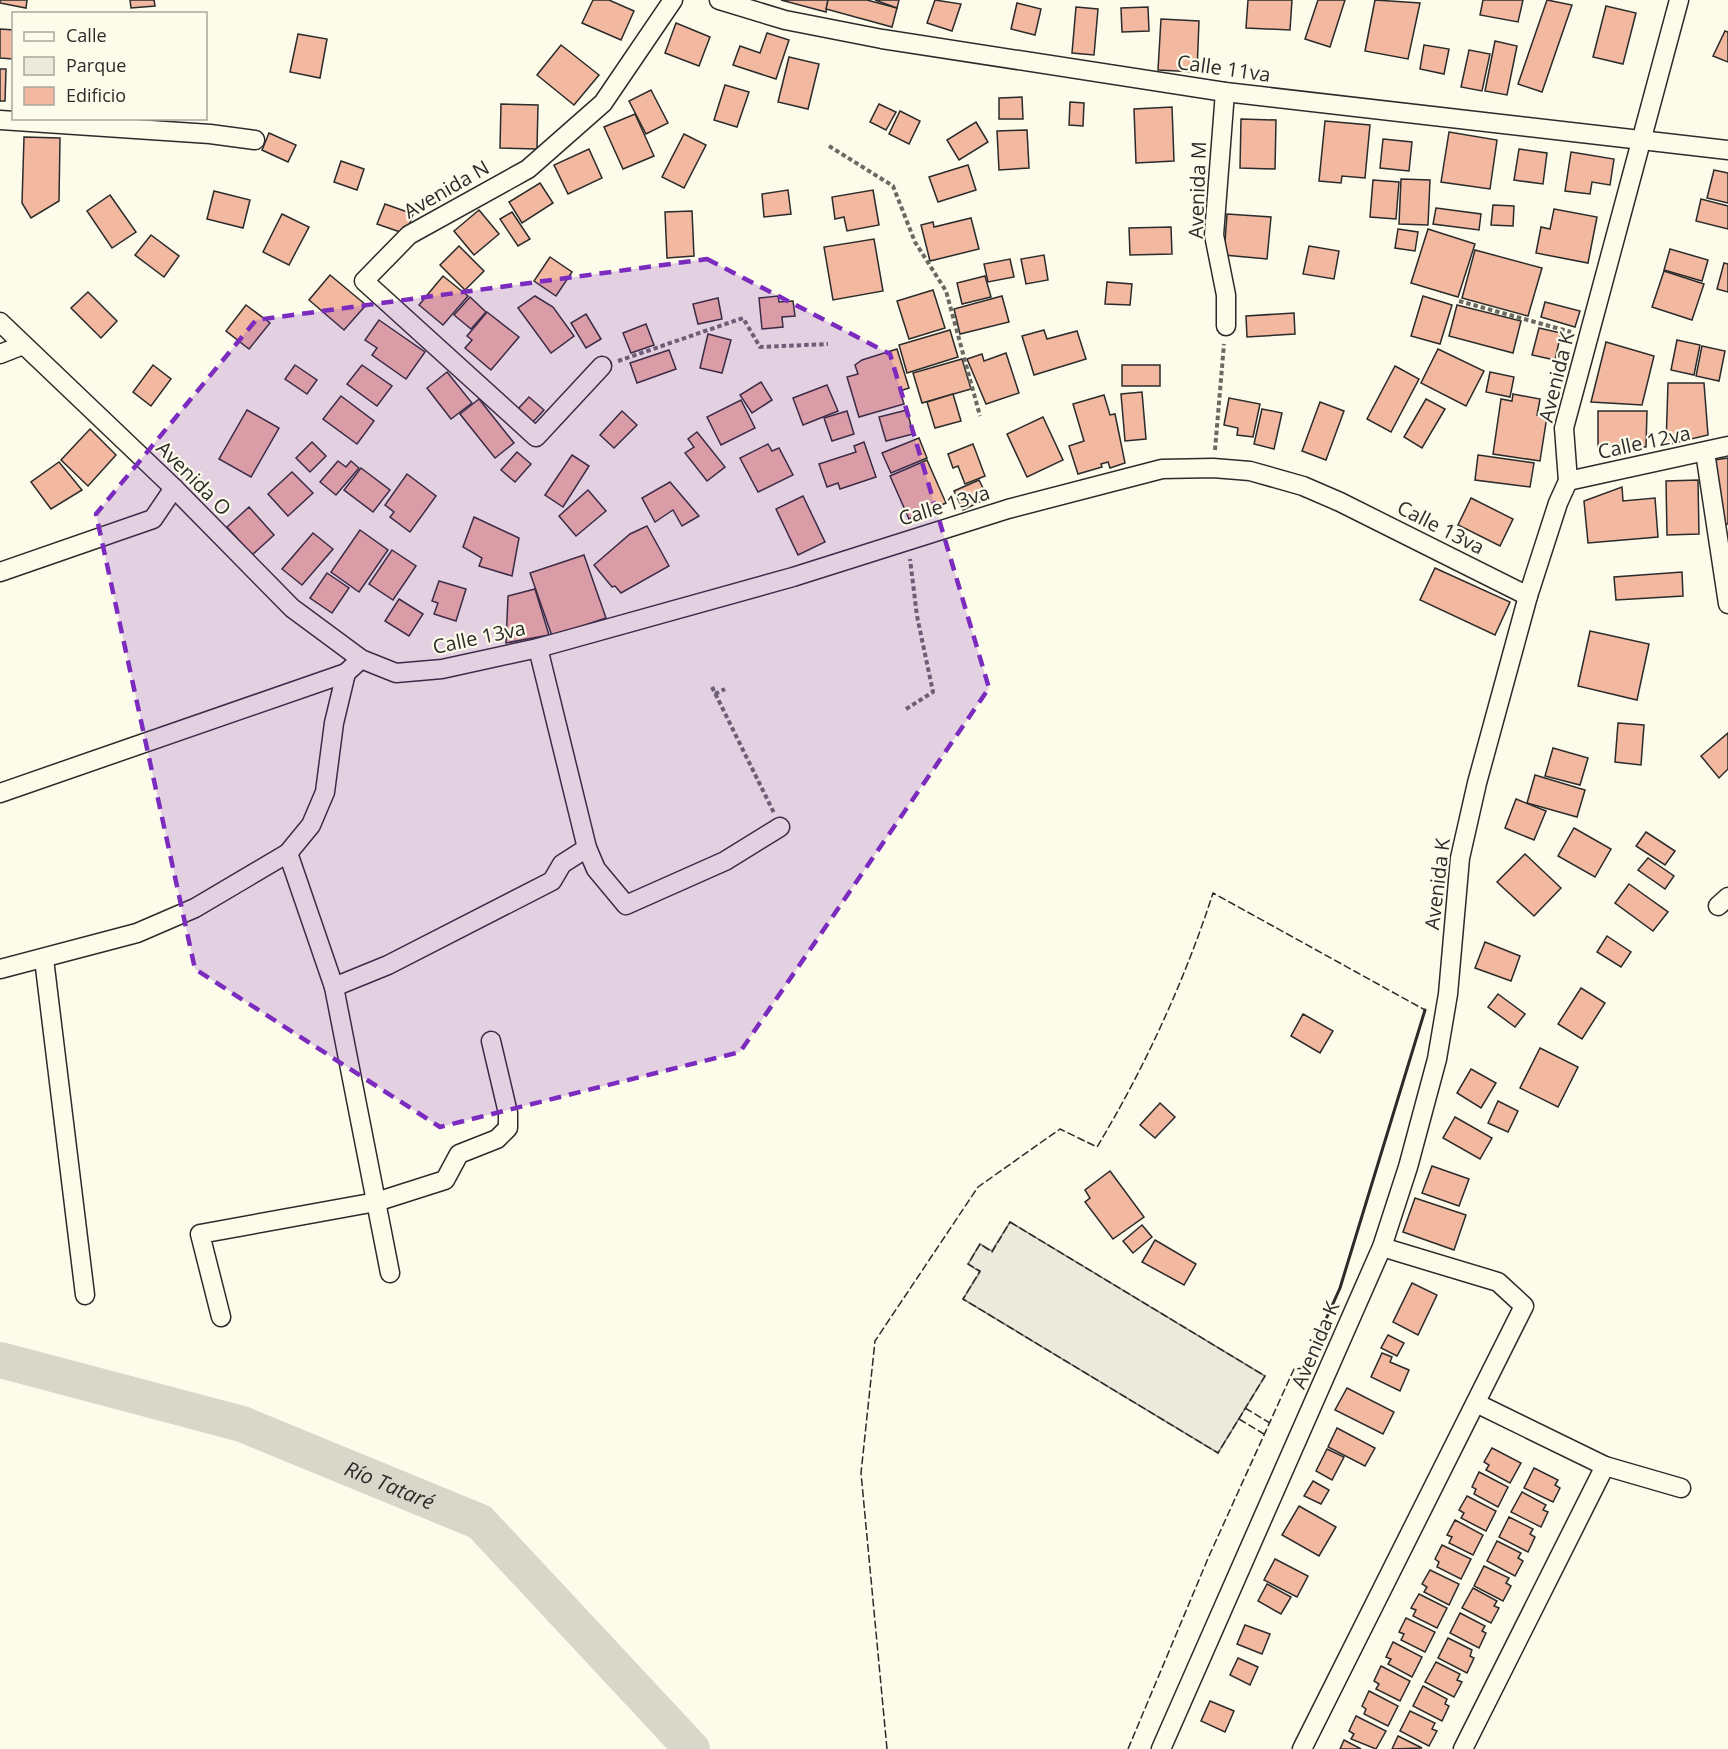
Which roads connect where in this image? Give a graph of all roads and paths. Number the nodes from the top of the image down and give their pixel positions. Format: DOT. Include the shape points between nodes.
graph roads {
  1 [pos="673,0"];
  2 [pos="719,0"];
  3 [pos="1679,0"];
  4 [pos="1225,92"];
  5 [pos="0,120"];
  6 [pos="1642,139"];
  7 [pos="255,140"];
  8 [pos="829,146"];
  9 [pos="1728,150"];
  10 [pos="1459,301"];
  11 [pos="0,322"];
  12 [pos="1226,326"];
  13 [pos="1589,336"];
  14 [pos="828,344"];
  15 [pos="23,345"];
  16 [pos="0,354"];
  17 [pos="602,366"];
  18 [pos="980,416"];
  19 [pos="1728,446"];
  20 [pos="1705,452"];
  21 [pos="1213,468"];
  22 [pos="1568,481"];
  23 [pos="174,488"];
  24 [pos="905,541"];
  25 [pos="0,572"];
  26 [pos="1528,596"];
  27 [pos="1728,604"];
  28 [pos="538,648"];
  29 [pos="361,659"];
  30 [pos="346,673"];
  31 [pos="712,687"];
  32 [pos="725,689"];
  33 [pos="715,694"];
  34 [pos="906,709"];
  35 [pos="0,793"];
  36 [pos="780,827"];
  37 [pos="587,848"];
  38 [pos="288,853"];
  39 [pos="44,959"];
  40 [pos="0,969"];
  41 [pos="334,987"];
  42 [pos="491,1041"];
  43 [pos="376,1202"];
  44 [pos="1382,1247"];
  45 [pos="390,1273"];
  46 [pos="86,1295"];
  47 [pos="221,1317"];
  48 [pos="1476,1403"];
  49 [pos="1605,1466"];
  50 [pos="1681,1488"];
  51 [pos="1161,1749"];
  52 [pos="1302,1749"];
  53 [pos="1463,1749"];
  1 -- 17 [label="street, Avenida N" via="603,103 528,169 409,235 364,281 536,438"];
  2 -- 4 [label="street, Calle 11va" via="785,20 882,39"];
  3 -- 6 [label="street, Avenida K"];
  4 -- 6 [label="street, Calle 11va"];
  4 -- 12 [label="street, Avenida M" via="1214,235 1226,295"];
  5 -- 7 [label="street"];
  6 -- 9 [label="street, Calle 11va"];
  6 -- 13 [label="street, Avenida K"];
  8 -- 18 [label="path" via="893,186 915,242 946,291"];
  10 -- 13 [label="path"];
  11 -- 15 [label="street, Avenida O"];
  12 -- 21 [label="path"];
  13 -- 22 [label="street, Avenida K" via="1564,428"];
  14 -- 17 [label="path" via="760,347 743,318"];
  15 -- 16 [label="street"];
  15 -- 23 [label="street, Avenida O"];
  19 -- 20 [label="street, Calle 12va"];
  20 -- 22 [label="street, Calle 12va"];
  20 -- 27 [label="street"];
  21 -- 24 [label="street, Calle 13va" via="1162,469 1008,509"];
  21 -- 26 [label="street, Calle 13va" via="1250,471 1303,486"];
  22 -- 26 [label="street, Avenida K"];
  23 -- 25 [label="street" via="153,519"];
  23 -- 29 [label="street, Avenida O" via="292,608"];
  24 -- 28 [label="street, Calle 13va"];
  24 -- 34 [label="path" via="933,692"];
  26 -- 44 [label="street, Avenida K" via="1460,858 1448,993 1437,1059"];
  28 -- 29 [label="street, Calle 13va" via="442,669 396,673"];
  28 -- 37 [label="street"];
  29 -- 30 [label="street"];
  30 -- 35 [label="street"];
  30 -- 38 [label="street" via="334,723 325,792 311,825"];
  31 -- 33 [label="path"];
  32 -- 33 [label="path"];
  33 -- 36 [label="path"];
  36 -- 37 [label="street" via="724,861 626,905 596,869"];
  37 -- 41 [label="street" via="562,864 552,881 388,965"];
  38 -- 39 [label="street" via="175,917 136,933"];
  38 -- 41 [label="street"];
  39 -- 40 [label="street"];
  39 -- 46 [label="street"];
  41 -- 43 [label="street"];
  42 -- 43 [label="street" via="508,1128 497,1139 459,1154 445,1179"];
  43 -- 45 [label="street"];
  43 -- 47 [label="street" via="200,1234"];
  44 -- 48 [label="street" via="1498,1282 1524,1306"];
  44 -- 51 [label="street, Avenida K"];
  48 -- 49 [label="street"];
  48 -- 52 [label="street"];
  49 -- 50 [label="street"];
  49 -- 53 [label="street"];
}
